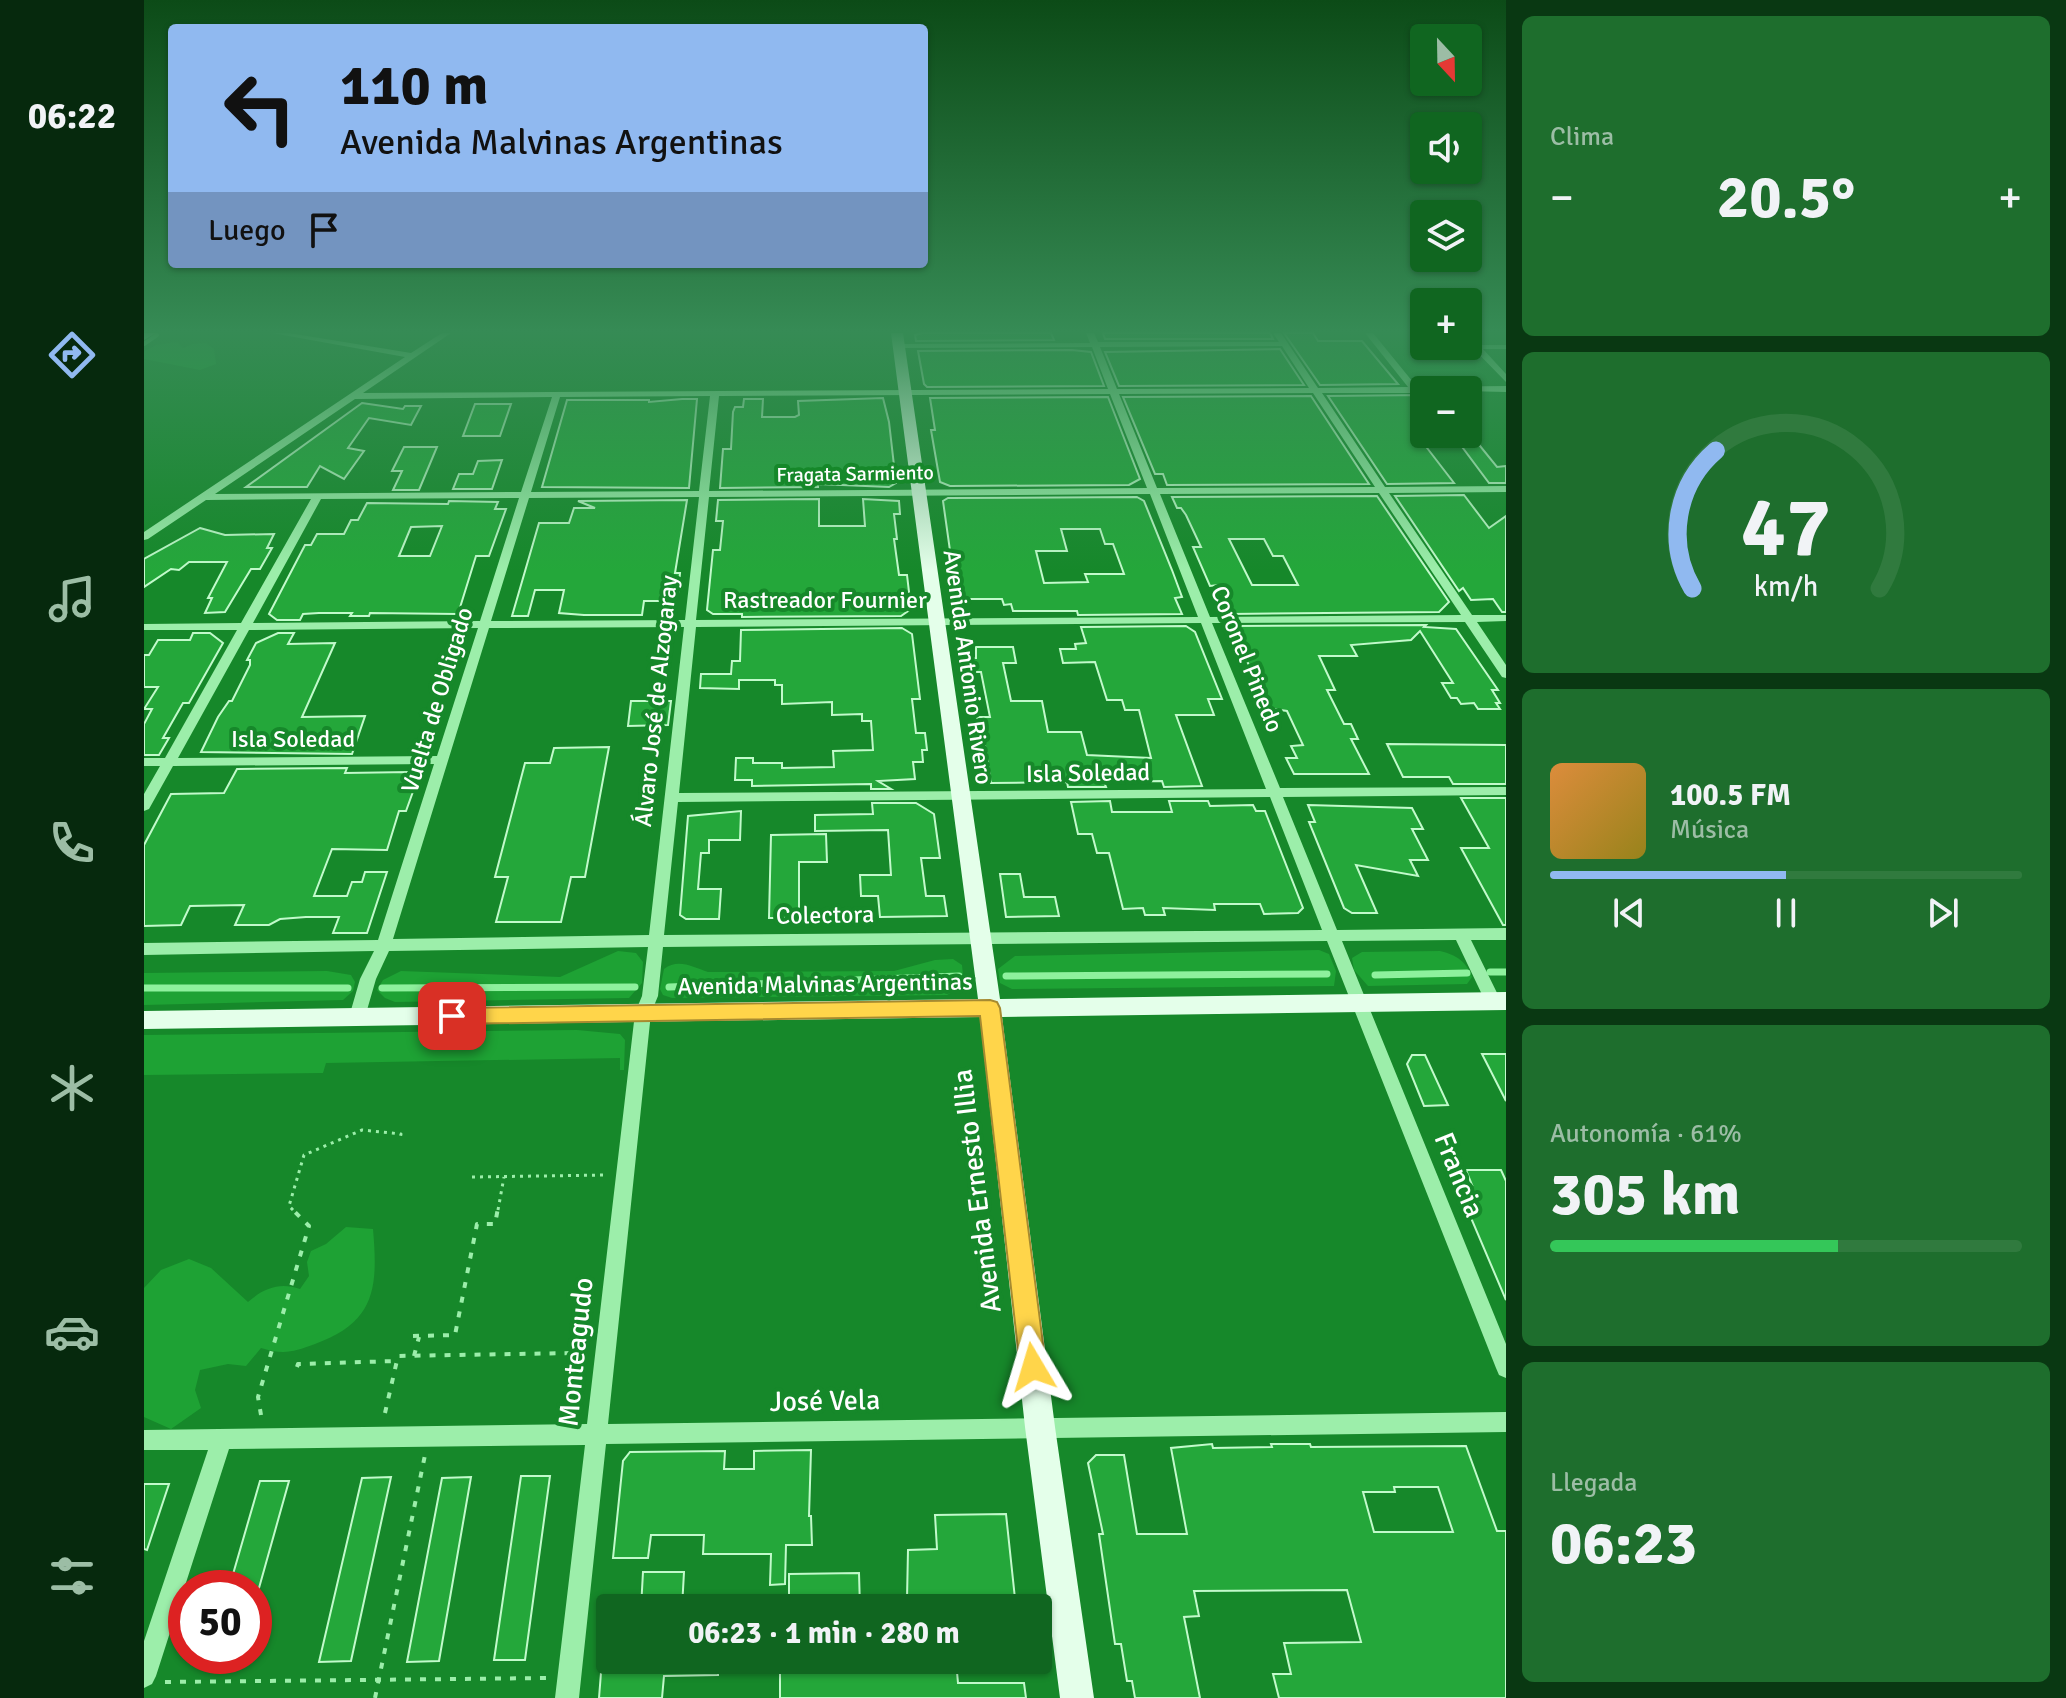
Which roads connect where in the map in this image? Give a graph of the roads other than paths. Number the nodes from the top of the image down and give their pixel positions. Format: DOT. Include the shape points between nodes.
graph roads {
  1 [pos="330,412"];
  2 [pos="551,412"];
  3 [pos="713,412"];
  4 [pos="907,412"];
  5 [pos="1122,412"];
  6 [pos="1330,412"];
  7 [pos="1506,489"];
  8 [pos="1153,490"];
  9 [pos="1382,490"];
  10 [pos="917,491"];
  11 [pos="703,494"];
  12 [pos="524,495"];
  13 [pos="318,496"];
  14 [pos="204,497"];
  15 [pos="144,537"];
  16 [pos="1467,618"];
  17 [pos="1506,618"];
  18 [pos="1207,620"];
  19 [pos="689,622"];
  20 [pos="936,622"];
  21 [pos="483,624"];
  22 [pos="246,626"];
  23 [pos="144,627"];
  24 [pos="1506,674"];
  25 [pos="441,760"];
  26 [pos="144,762"];
  27 [pos="168,762"];
  28 [pos="1506,791"];
  29 [pos="1276,792"];
  30 [pos="960,797"];
  31 [pos="670,798"];
  32 [pos="144,806"];
  33 [pos="1506,934"];
  34 [pos="1332,935"];
  35 [pos="1461,935"];
  36 [pos="980,938"];
  37 [pos="653,941"];
  38 [pos="383,947"];
  39 [pos="144,949"];
  40 [pos="1500,1001"];
  41 [pos="1361,1003"];
  42 [pos="990,1008"];
  43 [pos="643,1013"];
  44 [pos="357,1017"];
  45 [pos="144,1020"];
  46 [pos="1506,1368"];
  47 [pos="1506,1422"];
  48 [pos="1040,1427"];
  49 [pos="598,1431"];
  50 [pos="222,1438"];
  51 [pos="144,1440"];
  52 [pos="152,1679"];
  53 [pos="568,1688"];
  54 [pos="1077,1698"];
  1 -- 14 [label="street"];
  2 -- 12 [label="street, Vuelta de Obligado"];
  3 -- 11 [label="street, Álvaro José de Alzogaray"];
  4 -- 10 [label="main road, Avenida Antonio Rivero"];
  5 -- 8 [label="street, Coronel Pinedo"];
  6 -- 9 [label="street"];
  7 -- 9 [label="street, Fragata Sarmiento"];
  8 -- 9 [label="street, Fragata Sarmiento"];
  8 -- 10 [label="street, Fragata Sarmiento"];
  8 -- 18 [label="street, Coronel Pinedo"];
  9 -- 16 [label="street"];
  10 -- 11 [label="street, Fragata Sarmiento"];
  10 -- 20 [label="main road, Avenida Antonio Rivero"];
  11 -- 12 [label="street, Fragata Sarmiento"];
  11 -- 19 [label="street, Álvaro José de Alzogaray"];
  12 -- 13 [label="street, Fragata Sarmiento"];
  12 -- 21 [label="street, Vuelta de Obligado"];
  13 -- 14 [label="street, Fragata Sarmiento"];
  13 -- 22 [label="street"];
  14 -- 15 [label="street"];
  16 -- 17 [label="street, Rastreador Fournier"];
  16 -- 18 [label="street, Rastreador Fournier"];
  16 -- 24 [label="street"];
  18 -- 20 [label="street, Rastreador Fournier"];
  18 -- 29 [label="street, Coronel Pinedo"];
  19 -- 20 [label="street, Rastreador Fournier"];
  19 -- 21 [label="street, Rastreador Fournier"];
  19 -- 31 [label="street, Álvaro José de Alzogaray"];
  20 -- 30 [label="main road, Avenida Antonio Rivero"];
  21 -- 22 [label="street, Rastreador Fournier"];
  21 -- 25 [label="street, Vuelta de Obligado"];
  22 -- 23 [label="street, Rastreador Fournier"];
  22 -- 27 [label="street"];
  25 -- 27 [label="street, Isla Soledad"];
  25 -- 38 [label="street, Vuelta de Obligado"];
  26 -- 27 [label="street, Isla Soledad"];
  27 -- 32 [label="street"];
  28 -- 29 [label="street, Isla Soledad"];
  29 -- 30 [label="street, Isla Soledad"];
  29 -- 34 [label="street, Coronel Pinedo"];
  30 -- 31 [label="street, Isla Soledad"];
  30 -- 36 [label="main road, Avenida Antonio Rivero"];
  31 -- 37 [label="street, Álvaro José de Alzogaray"];
  33 -- 35 [label="street, Colectora"];
  34 -- 35 [label="street, Colectora"];
  34 -- 36 [label="street, Colectora"];
  34 -- 41 [label="street, Coronel Pinedo"];
  35 -- 40 [label="street"];
  36 -- 37 [label="street, Colectora"];
  36 -- 42 [label="main road, Avenida Antonio Rivero"];
  37 -- 38 [label="street, Colectora"];
  37 -- 43 [label="street, Álvaro José de Alzogaray" via="650,996"];
  38 -- 39 [label="street, Colectora"];
  38 -- 44 [label="street, Vuelta de Obligado"];
  40 -- 41 [label="main road, Avenida Malvinas Argentinas"];
  41 -- 42 [label="main road, Avenida Malvinas Argentinas"];
  41 -- 46 [label="street, Francia"];
  42 -- 43 [label="main road, Avenida Malvinas Argentinas"];
  42 -- 48 [label="main road, Avenida Ernesto Illia"];
  43 -- 44 [label="main road, Avenida Malvinas Argentinas"];
  43 -- 49 [label="street, Monteagudo"];
  44 -- 45 [label="main road, Avenida Malvinas Argentinas"];
  47 -- 48 [label="street, José Vela"];
  48 -- 49 [label="street, José Vela"];
  48 -- 54 [label="main road, Avenida Ernesto Illia"];
  49 -- 50 [label="street, José Vela"];
  49 -- 53 [label="street, Monteagudo"];
  50 -- 51 [label="street, José Vela"];
  50 -- 52 [label="street"];
}
